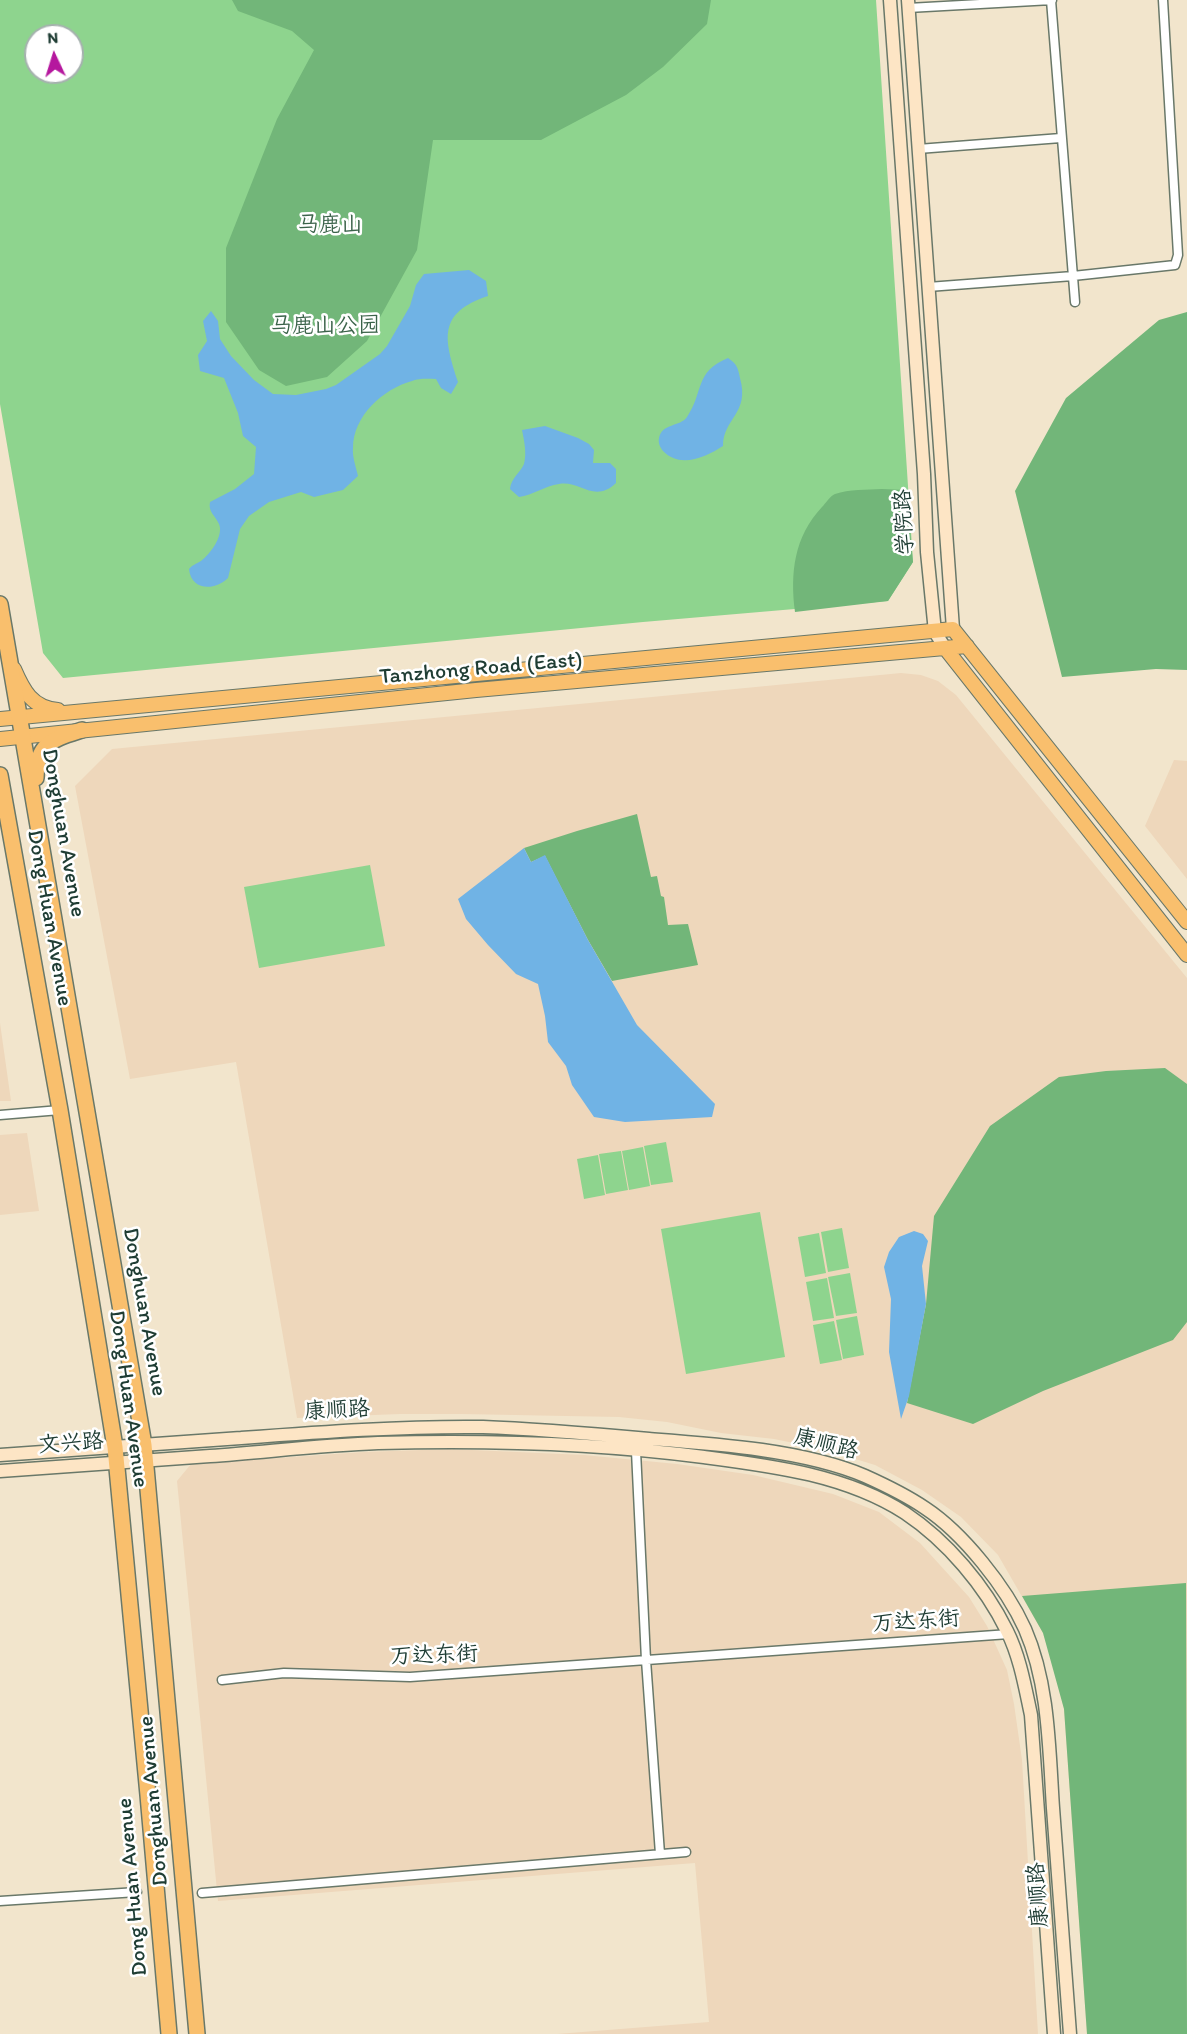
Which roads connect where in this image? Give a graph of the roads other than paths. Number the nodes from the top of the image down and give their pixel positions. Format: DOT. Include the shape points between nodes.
graph roads {
  1 [pos="890,0"];
  2 [pos="1052,0"];
  3 [pos="1163,0"];
  4 [pos="908,4"];
  5 [pos="1061,138"];
  6 [pos="918,149"];
  7 [pos="1073,276"];
  8 [pos="928,287"];
  9 [pos="1075,302"];
  10 [pos="0,604"];
  11 [pos="953,629"];
  12 [pos="935,632"];
  13 [pos="967,646"];
  14 [pos="945,648"];
  15 [pos="8,654"];
  16 [pos="81,712"];
  17 [pos="19,717"];
  18 [pos="0,719"];
  19 [pos="82,730"];
  20 [pos="23,736"];
  21 [pos="0,739"];
  22 [pos="0,775"];
  23 [pos="2,789"];
  24 [pos="35,805"];
  25 [pos="1187,922"];
  26 [pos="1187,955"];
  27 [pos="60,1110"];
  28 [pos="0,1115"];
  29 [pos="636,1450"];
  30 [pos="145,1453"];
  31 [pos="0,1455"];
  32 [pos="115,1455"];
  33 [pos="0,1471"];
  34 [pos="1008,1634"];
  35 [pos="646,1660"];
  36 [pos="222,1680"];
  37 [pos="686,1852"];
  38 [pos="660,1854"];
  39 [pos="137,1892"];
  40 [pos="202,1893"];
  41 [pos="0,1901"];
  42 [pos="169,2034"];
  43 [pos="197,2034"];
  44 [pos="1054,2034"];
  45 [pos="1070,2034"];
  1 -- 12 [label="main road, 学院路"];
  2 -- 4 [label="street"];
  2 -- 5 [label="street"];
  3 -- 7 [label="street" via="1178,255 1175,266"];
  4 -- 6 [label="main road, 学院路"];
  5 -- 6 [label="street"];
  5 -- 7 [label="street"];
  6 -- 8 [label="main road, 学院路"];
  7 -- 8 [label="street"];
  7 -- 9 [label="street"];
  8 -- 11 [label="main road, 学院路"];
  10 -- 15 [label="highway, Donghuan Avenue"];
  11 -- 12 [label="main road, Tanzhong Road (East)"];
  11 -- 13 [label="main road"];
  12 -- 14 [label="main road, 学院路"];
  12 -- 16 [label="main road, Tanzhong Road (East)"];
  13 -- 14 [label="main road, Tanzhong Road (East)"];
  13 -- 25 [label="main road"];
  14 -- 19 [label="main road, Tanzhong Road (East)"];
  14 -- 26 [label="main road, 学院路"];
  15 -- 16 [label="main road" via="23,690 35,703 50,709"];
  15 -- 17 [label="highway, Donghuan Avenue"];
  16 -- 17 [label="main road, Tanzhong Road (East)"];
  17 -- 18 [label="main road, Tanzhong Road (East)"];
  17 -- 20 [label="highway, Donghuan Avenue"];
  19 -- 20 [label="main road, Tanzhong Road (East)"];
  19 -- 24 [label="highway" via="54,739 40,751"];
  20 -- 21 [label="main road, Tanzhong Road (East)"];
  20 -- 24 [label="highway, Donghuan Avenue"];
  22 -- 23 [label="highway, Dong Huan Avenue"];
  23 -- 27 [label="highway, Dong Huan Avenue"];
  24 -- 30 [label="highway, Donghuan Avenue"];
  27 -- 28 [label="street"];
  27 -- 32 [label="highway, Dong Huan Avenue"];
  29 -- 30 [label="main road, 康顺路" via="519,1442"];
  29 -- 34 [label="main road, 康顺路" via="763,1465 864,1491 905,1513 936,1537 991,1602"];
  29 -- 35 [label="street"];
  30 -- 32 [label="main road, 文兴路"];
  30 -- 43 [label="highway, Donghuan Avenue"];
  30 -- 45 [label="main road, 康顺路" via="362,1430 484,1427 570,1432 711,1444 829,1464 870,1478 927,1509 951,1529 1007,1595 1035,1656 1048,1737"];
  31 -- 32 [label="main road, 文兴路"];
  32 -- 33 [label="main road, 文兴路"];
  32 -- 42 [label="highway, Dong Huan Avenue"];
  34 -- 35 [label="street, 万达东街"];
  34 -- 44 [label="main road, 康顺路" via="1031,1715"];
  35 -- 36 [label="street, 万达东街" via="410,1677 284,1673"];
  35 -- 38 [label="street"];
  37 -- 38 [label="street"];
  38 -- 40 [label="street"];
  39 -- 41 [label="street"];
}
